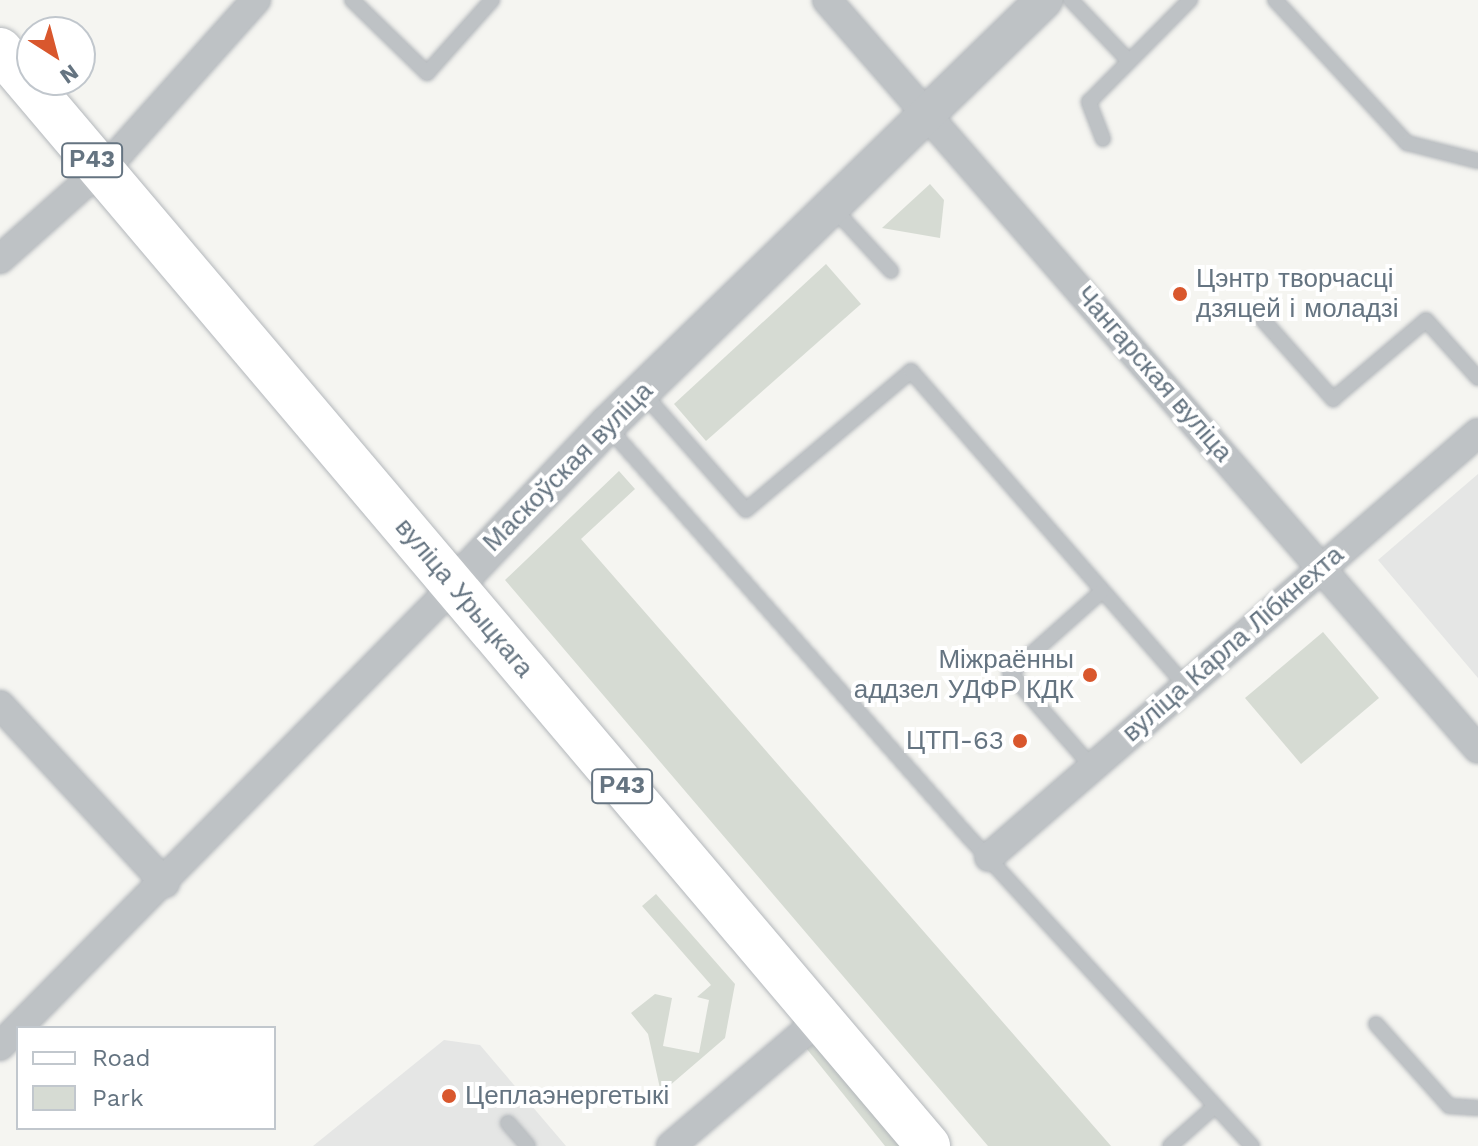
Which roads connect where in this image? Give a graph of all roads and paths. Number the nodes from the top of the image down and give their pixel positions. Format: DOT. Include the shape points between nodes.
graph roads {
  1 [pos="256,0"];
  2 [pos="352,0"];
  3 [pos="492,0"];
  4 [pos="827,0"];
  5 [pos="1044,0"];
  6 [pos="1071,0"];
  7 [pos="1190,0"];
  8 [pos="1275,0"];
  9 [pos="0,50"];
  10 [pos="1128,60"];
  11 [pos="926,114"];
  12 [pos="1103,139"];
  13 [pos="1478,161"];
  14 [pos="101,170"];
  15 [pos="832,206"];
  16 [pos="0,259"];
  17 [pos="891,271"];
  18 [pos="1263,320"];
  19 [pos="1478,378"];
  20 [pos="642,392"];
  21 [pos="607,425"];
  22 [pos="1478,433"];
  23 [pos="1323,567"];
  24 [pos="454,586"];
  25 [pos="1102,591"];
  26 [pos="1185,685"];
  27 [pos="0,705"];
  28 [pos="1478,749"];
  29 [pos="1092,767"];
  30 [pos="989,857"];
  31 [pos="165,883"];
  32 [pos="819,1020"];
  33 [pos="1376,1024"];
  34 [pos="20,1026"];
  35 [pos="16,1030"];
  36 [pos="0,1046"];
  37 [pos="1215,1106"];
  38 [pos="1478,1108"];
  39 [pos="508,1123"];
  40 [pos="528,1146"];
  41 [pos="671,1146"];
  42 [pos="928,1146"];
  43 [pos="1170,1146"];
  44 [pos="1252,1146"];
  1 -- 14 [label="street"];
  2 -- 3 [label="lane" via="427,73"];
  4 -- 11 [label="street, Чангарская вуліца"];
  5 -- 11 [label="street, Маскоўская вуліца"];
  6 -- 10 [label="lane"];
  7 -- 10 [label="lane"];
  8 -- 13 [label="lane" via="1407,143"];
  9 -- 14 [label="main road, вуліца Урыцкага / Р43"];
  10 -- 12 [label="lane" via="1089,102"];
  11 -- 15 [label="street, Маскоўская вуліца"];
  11 -- 23 [label="street, Чангарская вуліца"];
  14 -- 16 [label="street"];
  14 -- 24 [label="main road, вуліца Урыцкага / Р43"];
  15 -- 17 [label="lane"];
  15 -- 20 [label="street, Маскоўская вуліца"];
  18 -- 19 [label="lane" via="1333,399 1426,320"];
  20 -- 21 [label="street, Маскоўская вуліца"];
  20 -- 25 [label="lane" via="746,510 911,371"];
  21 -- 24 [label="street, Маскоўская вуліца"];
  21 -- 30 [label="lane"];
  22 -- 23 [label="street, вуліца Карла Лібкнехта"];
  23 -- 26 [label="street, вуліца Карла Лібкнехта"];
  23 -- 28 [label="street, Чангарская вуліца"];
  24 -- 31 [label="street, Маскоўская вуліца"];
  24 -- 32 [label="main road, вуліца Урыцкага / Р43"];
  25 -- 26 [label="lane"];
  25 -- 29 [label="lane" via="1010,673"];
  26 -- 29 [label="street, вуліца Карла Лібкнехта"];
  27 -- 31 [label="street"];
  29 -- 30 [label="street, вуліца Карла Лібкнехта"];
  30 -- 37 [label="lane"];
  31 -- 34 [label="street, Маскоўская вуліца"];
  32 -- 41 [label="street"];
  32 -- 42 [label="main road, вуліца Урыцкага / Р43"];
  33 -- 38 [label="lane" via="1449,1106"];
  35 -- 36 [label="street, Маскоўская вуліца"];
  37 -- 43 [label="lane"];
  37 -- 44 [label="lane"];
  39 -- 40 [label="lane"];
}
